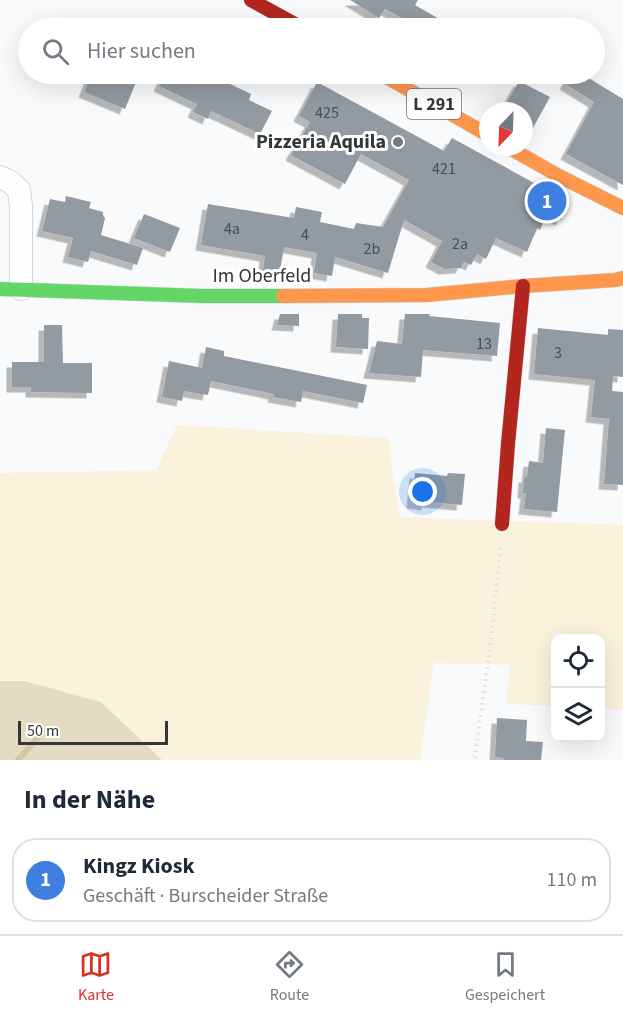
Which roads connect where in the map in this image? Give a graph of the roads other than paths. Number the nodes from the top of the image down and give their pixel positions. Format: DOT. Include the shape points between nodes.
graph roads {
  1 [pos="251,0"];
  2 [pos="284,18"];
  3 [pos="399,84"];
  4 [pos="479,130"];
  5 [pos="524,156"];
  6 [pos="0,177"];
  7 [pos="623,208"];
  8 [pos="623,278"];
  9 [pos="523,286"];
  10 [pos="11,289"];
  11 [pos="502,524"];
  1 -- 2 [label="street"];
  3 -- 4 [label="street, L 291"];
  5 -- 7 [label="street"];
  6 -- 10 [label="street" via="19,190 21,206"];
  8 -- 9 [label="street, Im Oberfeld"];
  9 -- 10 [label="street, Im Oberfeld" via="427,295 204,296"];
  9 -- 11 [label="street"];
}
